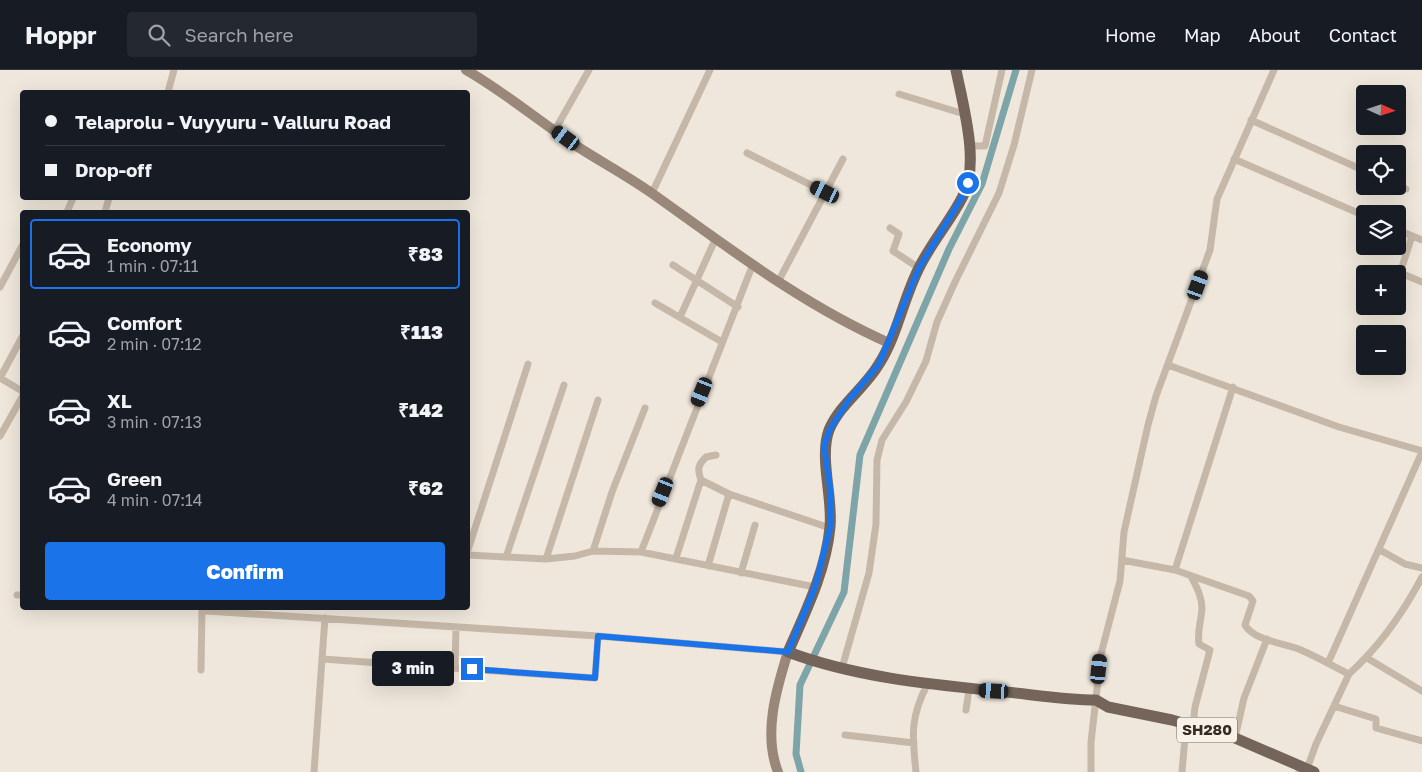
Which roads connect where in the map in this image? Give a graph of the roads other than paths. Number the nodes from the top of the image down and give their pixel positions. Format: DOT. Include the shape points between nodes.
graph roads {
  1 [pos="174,70"];
  2 [pos="466,70"];
  3 [pos="589,70"];
  4 [pos="710,70"];
  5 [pos="956,70"];
  6 [pos="1002,70"];
  7 [pos="1032,70"];
  8 [pos="1274,70"];
  9 [pos="169,90"];
  10 [pos="899,94"];
  11 [pos="964,114"];
  12 [pos="1251,120"];
  13 [pos="555,130"];
  14 [pos="970,146"];
  15 [pos="747,153"];
  16 [pos="843,159"];
  17 [pos="1234,159"];
  18 [pos="1356,167"];
  19 [pos="825,192"];
  20 [pos="652,193"];
  21 [pos="1356,212"];
  22 [pos="890,228"];
  23 [pos="1406,233"];
  24 [pos="1412,236"];
  25 [pos="715,240"];
  26 [pos="1422,240"];
  27 [pos="20,250"];
  28 [pos="753,264"];
  29 [pos="673,265"];
  30 [pos="919,268"];
  31 [pos="696,279"];
  32 [pos="778,282"];
  33 [pos="1422,282"];
  34 [pos="0,287"];
  35 [pos="655,303"];
  36 [pos="738,307"];
  37 [pos="680,317"];
  38 [pos="20,341"];
  39 [pos="722,342"];
  40 [pos="889,343"];
  41 [pos="528,364"];
  42 [pos="1168,365"];
  43 [pos="0,378"];
  44 [pos="564,385"];
  45 [pos="1233,387"];
  46 [pos="20,391"];
  47 [pos="20,400"];
  48 [pos="598,400"];
  49 [pos="645,408"];
  50 [pos="0,436"];
  51 [pos="1422,452"];
  52 [pos="716,455"];
  53 [pos="701,480"];
  54 [pos="729,494"];
  55 [pos="755,524"];
  56 [pos="830,528"];
  57 [pos="470,544"];
  58 [pos="1380,550"];
  59 [pos="593,551"];
  60 [pos="640,552"];
  61 [pos="470,555"];
  62 [pos="506,557"];
  63 [pos="676,558"];
  64 [pos="546,559"];
  65 [pos="1122,560"];
  66 [pos="708,566"];
  67 [pos="1422,568"];
  68 [pos="1175,570"];
  69 [pos="741,573"];
  70 [pos="1192,578"];
  71 [pos="1422,578"];
  72 [pos="815,587"];
  73 [pos="205,610"];
  74 [pos="218,610"];
  75 [pos="325,618"];
  76 [pos="456,627"];
  77 [pos="598,636"];
  78 [pos="1267,638"];
  79 [pos="793,654"];
  80 [pos="1367,658"];
  81 [pos="322,660"];
  82 [pos="1328,663"];
  83 [pos="454,668"];
  84 [pos="842,668"];
  85 [pos="201,670"];
  86 [pos="1349,674"];
  87 [pos="928,682"];
  88 [pos="969,689"];
  89 [pos="1422,691"];
  90 [pos="1096,700"];
  91 [pos="1334,706"];
  92 [pos="966,710"];
  93 [pos="1189,726"];
  94 [pos="845,736"];
  95 [pos="1235,738"];
  96 [pos="1422,741"];
  97 [pos="914,743"];
  98 [pos="1307,771"];
  99 [pos="314,772"];
  100 [pos="778,772"];
  101 [pos="916,772"];
  102 [pos="1091,772"];
  103 [pos="1182,772"];
  1 -- 9 [label="street"];
  2 -- 13 [label="main road" via="514,99"];
  3 -- 13 [label="street"];
  4 -- 20 [label="street"];
  5 -- 11 [label="main road"];
  6 -- 14 [label="street" via="985,146"];
  7 -- 84 [label="street" via="999,194 955,282 926,361 882,440 877,460 876,524 870,573"];
  8 -- 12 [label="street"];
  10 -- 11 [label="street"];
  11 -- 14 [label="main road"];
  12 -- 17 [label="street"];
  12 -- 18 [label="street"];
  13 -- 20 [label="main road"];
  14 -- 30 [label="main road" via="971,171 964,194"];
  15 -- 19 [label="street"];
  16 -- 19 [label="street"];
  17 -- 21 [label="street"];
  17 -- 42 [label="street" via="1217,199 1210,250"];
  19 -- 32 [label="street"];
  20 -- 25 [label="main road"];
  22 -- 30 [label="street" via="899,234 893,251"];
  23 -- 24 [label="street"];
  24 -- 26 [label="street"];
  24 -- 33 [label="street" via="1401,270"];
  25 -- 28 [label="main road"];
  25 -- 31 [label="street"];
  27 -- 34 [label="street"];
  28 -- 32 [label="main road"];
  28 -- 36 [label="street"];
  29 -- 31 [label="street"];
  30 -- 40 [label="main road"];
  31 -- 36 [label="street"];
  31 -- 37 [label="street"];
  32 -- 40 [label="main road" via="828,314"];
  35 -- 37 [label="street"];
  36 -- 39 [label="street"];
  37 -- 39 [label="street"];
  38 -- 43 [label="street"];
  39 -- 60 [label="street"];
  40 -- 56 [label="main road" via="879,364 830,429 824,446 830,488"];
  41 -- 57 [label="street"];
  42 -- 45 [label="street"];
  42 -- 65 [label="street" via="1154,403 1135,480 1124,532"];
  43 -- 46 [label="street"];
  44 -- 62 [label="street"];
  45 -- 51 [label="street" via="1339,427"];
  45 -- 68 [label="street"];
  47 -- 50 [label="street"];
  48 -- 64 [label="street"];
  49 -- 59 [label="street"];
  51 -- 58 [label="street"];
  52 -- 53 [label="street" via="706,457 699,464 697,471"];
  53 -- 54 [label="street"];
  53 -- 63 [label="street"];
  54 -- 56 [label="street"];
  54 -- 66 [label="street"];
  55 -- 69 [label="street"];
  56 -- 72 [label="main road"];
  58 -- 67 [label="street" via="1405,564"];
  58 -- 82 [label="street"];
  59 -- 60 [label="street"];
  59 -- 64 [label="street"];
  60 -- 63 [label="street"];
  61 -- 62 [label="street"];
  62 -- 64 [label="street"];
  63 -- 66 [label="street"];
  65 -- 68 [label="street"];
  65 -- 90 [label="street" via="1101,654"];
  66 -- 69 [label="street"];
  68 -- 70 [label="street"];
  69 -- 72 [label="street"];
  70 -- 78 [label="street" via="1251,598 1253,604 1246,627"];
  70 -- 93 [label="street" via="1200,594 1202,609 1197,632 1199,644 1210,650"];
  71 -- 80 [label="street"];
  72 -- 79 [label="main road"];
  73 -- 85 [label="street"];
  74 -- 75 [label="street"];
  75 -- 76 [label="street"];
  75 -- 81 [label="street"];
  76 -- 77 [label="street"];
  76 -- 83 [label="street"];
  77 -- 79 [label="street"];
  77 -- 83 [label="street" via="595,678"];
  78 -- 82 [label="street"];
  78 -- 95 [label="street" via="1244,698"];
  79 -- 84 [label="main road, SH280"];
  79 -- 100 [label="main road" via="773,703 773,760"];
  80 -- 86 [label="street"];
  80 -- 89 [label="street"];
  81 -- 83 [label="street"];
  81 -- 99 [label="street"];
  82 -- 86 [label="street"];
  84 -- 87 [label="main road, SH280"];
  86 -- 91 [label="street"];
  87 -- 88 [label="main road, SH280"];
  87 -- 97 [label="street" via="916,710 912,728"];
  88 -- 90 [label="main road, SH280"];
  88 -- 92 [label="street"];
  90 -- 93 [label="main road, SH280" via="1108,707"];
  90 -- 102 [label="street"];
  91 -- 96 [label="street" via="1376,719 1376,728"];
  91 -- 98 [label="street"];
  93 -- 95 [label="main road, SH280"];
  93 -- 103 [label="street"];
  94 -- 97 [label="street"];
  95 -- 98 [label="main road, SH280"];
  97 -- 101 [label="street"];
}
